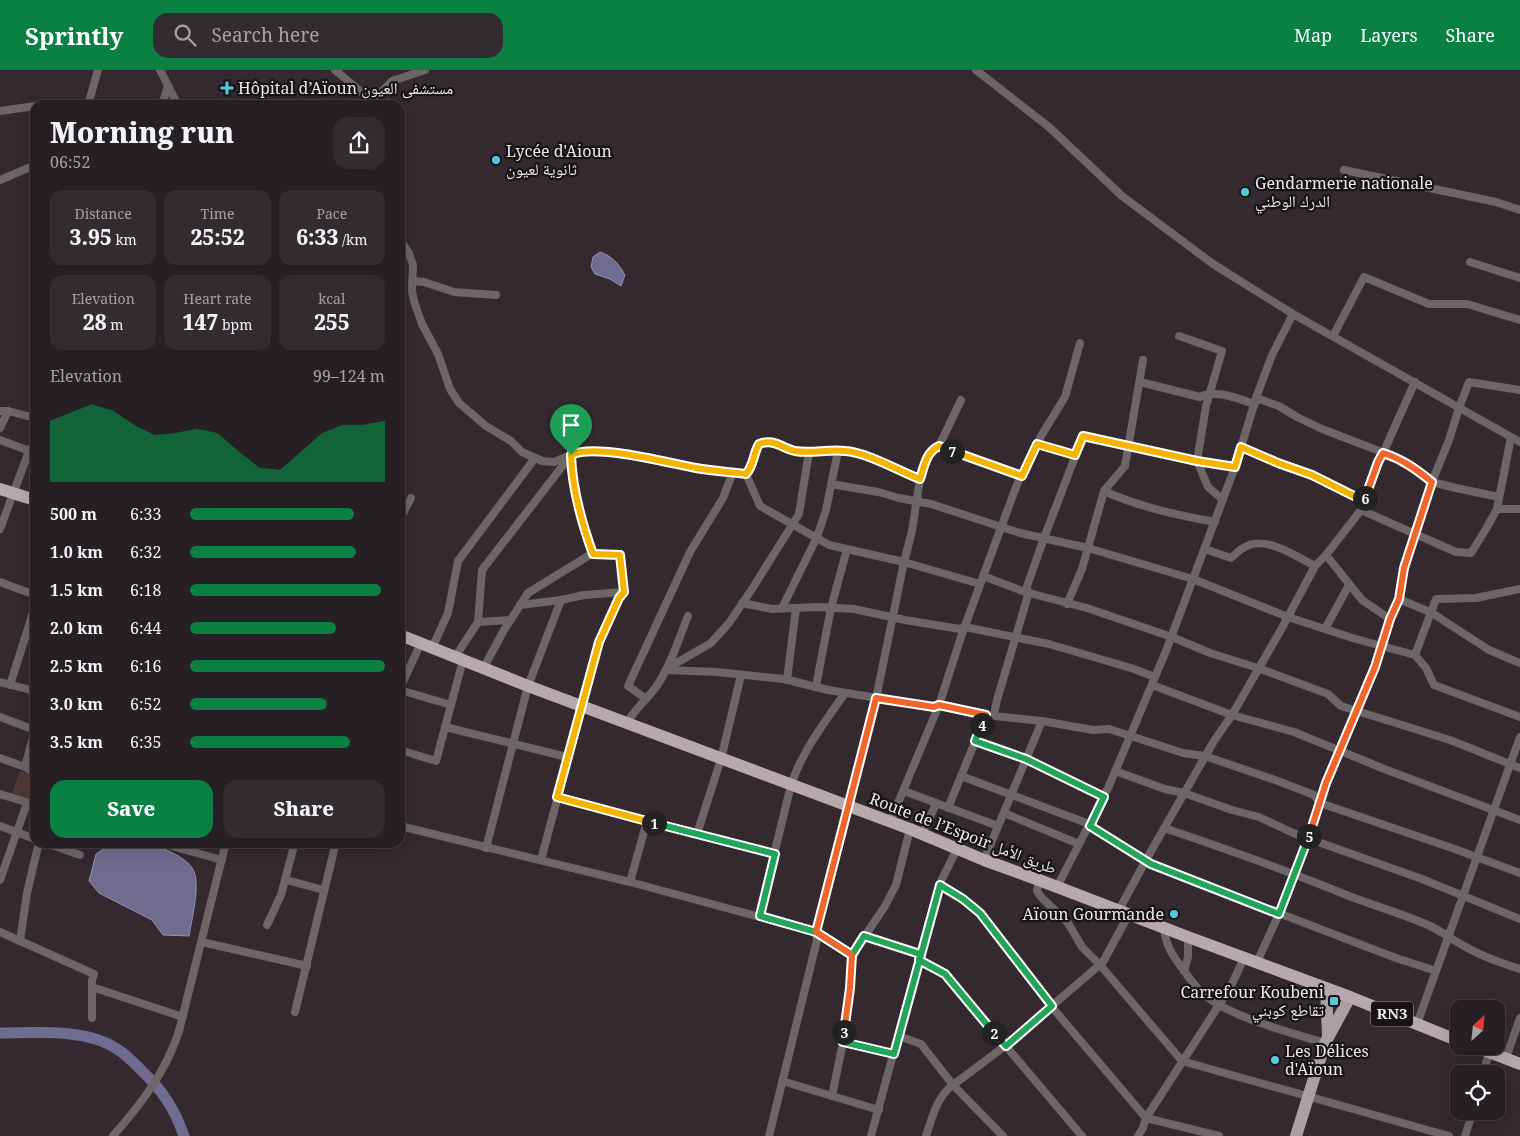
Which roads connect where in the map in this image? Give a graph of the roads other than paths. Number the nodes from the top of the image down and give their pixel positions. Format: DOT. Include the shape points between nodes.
graph roads {
  1 [pos="98,70"];
  2 [pos="160,70"];
  3 [pos="335,70"];
  4 [pos="426,70"];
  5 [pos="976,70"];
  6 [pos="168,84"];
  7 [pos="89,100"];
  8 [pos="164,100"];
  9 [pos="175,100"];
  10 [pos="367,100"];
  11 [pos="373,100"];
  12 [pos="30,107"];
  13 [pos="0,111"];
  14 [pos="30,167"];
  15 [pos="1344,170"];
  16 [pos="0,171"];
  17 [pos="19,171"];
  18 [pos="0,180"];
  19 [pos="1520,210"];
  20 [pos="405,247"];
  21 [pos="1470,262"];
  22 [pos="1520,278"];
  23 [pos="412,281"];
  24 [pos="496,295"];
  25 [pos="1293,314"];
  26 [pos="1520,320"];
  27 [pos="1178,336"];
  28 [pos="1333,336"];
  29 [pos="1080,343"];
  30 [pos="1143,360"];
  31 [pos="1140,382"];
  32 [pos="1414,382"];
  33 [pos="1520,390"];
  34 [pos="1209,393"];
  35 [pos="961,400"];
  36 [pos="1256,401"];
  37 [pos="1459,408"];
  38 [pos="4,411"];
  39 [pos="30,417"];
  40 [pos="0,428"];
  41 [pos="1511,437"];
  42 [pos="0,440"];
  43 [pos="1520,442"];
  44 [pos="1037,444"];
  45 [pos="939,446"];
  46 [pos="1130,446"];
  47 [pos="1241,447"];
  48 [pos="30,451"];
  49 [pos="838,451"];
  50 [pos="809,452"];
  51 [pos="1383,453"];
  52 [pos="571,455"];
  53 [pos="1075,455"];
  54 [pos="30,456"];
  55 [pos="535,458"];
  56 [pos="1197,461"];
  57 [pos="1235,467"];
  58 [pos="732,472"];
  59 [pos="746,474"];
  60 [pos="1022,476"];
  61 [pos="920,479"];
  62 [pos="1432,482"];
  63 [pos="831,484"];
  64 [pos="0,489"];
  65 [pos="1104,491"];
  66 [pos="13,493"];
  67 [pos="1499,497"];
  68 [pos="30,498"];
  69 [pos="411,498"];
  70 [pos="1223,500"];
  71 [pos="1364,501"];
  72 [pos="916,502"];
  73 [pos="405,509"];
  74 [pos="1497,509"];
  75 [pos="1520,509"];
  76 [pos="1362,510"];
  77 [pos="1215,522"];
  78 [pos="794,524"];
  79 [pos="1002,526"];
  80 [pos="0,529"];
  81 [pos="1415,534"];
  82 [pos="817,537"];
  83 [pos="1044,538"];
  84 [pos="1088,548"];
  85 [pos="848,549"];
  86 [pos="1205,549"];
  87 [pos="593,554"];
  88 [pos="1326,556"];
  89 [pos="904,562"];
  90 [pos="1315,566"];
  91 [pos="1193,579"];
  92 [pos="982,580"];
  93 [pos="0,582"];
  94 [pos="1349,585"];
  95 [pos="1520,589"];
  96 [pos="624,592"];
  97 [pos="1027,592"];
  98 [pos="30,593"];
  99 [pos="1399,599"];
  100 [pos="561,600"];
  101 [pos="742,603"];
  102 [pos="1067,604"];
  103 [pos="520,605"];
  104 [pos="782,608"];
  105 [pos="796,608"];
  106 [pos="831,608"];
  107 [pos="1432,613"];
  108 [pos="688,616"];
  109 [pos="1288,617"];
  110 [pos="894,618"];
  111 [pos="1390,619"];
  112 [pos="510,620"];
  113 [pos="30,622"];
  114 [pos="478,622"];
  115 [pos="964,627"];
  116 [pos="1325,629"];
  117 [pos="405,637"];
  118 [pos="1016,637"];
  119 [pos="1172,637"];
  120 [pos="426,646"];
  121 [pos="1382,646"];
  122 [pos="1415,655"];
  123 [pos="459,658"];
  124 [pos="1520,663"];
  125 [pos="1258,668"];
  126 [pos="483,669"];
  127 [pos="666,670"];
  128 [pos="741,675"];
  129 [pos="787,680"];
  130 [pos="405,681"];
  131 [pos="1154,681"];
  132 [pos="0,682"];
  133 [pos="10,685"];
  134 [pos="528,686"];
  135 [pos="816,686"];
  136 [pos="30,690"];
  137 [pos="405,691"];
  138 [pos="845,693"];
  139 [pos="645,698"];
  140 [pos="876,698"];
  141 [pos="452,705"];
  142 [pos="939,705"];
  143 [pos="582,706"];
  144 [pos="1356,710"];
  145 [pos="990,715"];
  146 [pos="1232,715"];
  147 [pos="1520,717"];
  148 [pos="0,718"];
  149 [pos="1042,721"];
  150 [pos="627,723"];
  151 [pos="445,727"];
  152 [pos="30,728"];
  153 [pos="1130,736"];
  154 [pos="1520,737"];
  155 [pos="975,741"];
  156 [pos="512,744"];
  157 [pos="30,748"];
  158 [pos="1339,751"];
  159 [pos="405,752"];
  160 [pos="1205,756"];
  161 [pos="567,757"];
  162 [pos="0,758"];
  163 [pos="721,758"];
  164 [pos="1026,759"];
  165 [pos="1510,764"];
  166 [pos="25,767"];
  167 [pos="1520,768"];
  168 [pos="30,770"];
  169 [pos="1115,771"];
  170 [pos="960,776"];
  171 [pos="791,785"];
  172 [pos="904,791"];
  173 [pos="1184,793"];
  174 [pos="0,794"];
  175 [pos="1012,795"];
  176 [pos="557,797"];
  177 [pos="1104,797"];
  178 [pos="1320,803"];
  179 [pos="30,804"];
  180 [pos="936,804"];
  181 [pos="30,806"];
  182 [pos="848,806"];
  183 [pos="948,808"];
  184 [pos="1495,811"];
  185 [pos="1004,813"];
  186 [pos="1520,820"];
  187 [pos="647,821"];
  188 [pos="890,822"];
  189 [pos="0,826"];
  190 [pos="998,826"];
  191 [pos="1090,826"];
  192 [pos="405,827"];
  193 [pos="1164,828"];
  194 [pos="910,829"];
  195 [pos="17,832"];
  196 [pos="697,834"];
  197 [pos="922,834"];
  198 [pos="30,837"];
  199 [pos="1308,837"];
  200 [pos="1079,844"];
  201 [pos="38,848"];
  202 [pos="60,848"];
  203 [pos="179,848"];
  204 [pos="225,848"];
  205 [pos="294,848"];
  206 [pos="334,848"];
  207 [pos="486,848"];
  208 [pos="956,849"];
  209 [pos="775,854"];
  210 [pos="80,855"];
  211 [pos="1478,858"];
  212 [pos="222,860"];
  213 [pos="541,860"];
  214 [pos="984,860"];
  215 [pos="1146,860"];
  216 [pos="3,864"];
  217 [pos="1520,873"];
  218 [pos="1294,874"];
  219 [pos="0,880"];
  220 [pos="286,880"];
  221 [pos="1039,880"];
  222 [pos="630,882"];
  223 [pos="940,885"];
  224 [pos="1057,887"];
  225 [pos="324,890"];
  226 [pos="1464,896"];
  227 [pos="1124,912"];
  228 [pos="1279,914"];
  229 [pos="760,916"];
  230 [pos="1520,919"];
  231 [pos="267,925"];
  232 [pos="1164,927"];
  233 [pos="0,932"];
  234 [pos="816,932"];
  235 [pos="864,936"];
  236 [pos="1449,936"];
  237 [pos="1188,937"];
  238 [pos="20,941"];
  239 [pos="202,942"];
  240 [pos="852,955"];
  241 [pos="920,957"];
  242 [pos="1244,958"];
  243 [pos="1257,962"];
  244 [pos="1100,965"];
  245 [pos="307,966"];
  246 [pos="1520,969"];
  247 [pos="1184,971"];
  248 [pos="1436,971"];
  249 [pos="92,987"];
  250 [pos="1326,988"];
  251 [pos="1350,997"];
  252 [pos="1219,1004"];
  253 [pos="1052,1006"];
  254 [pos="295,1012"];
  255 [pos="183,1017"];
  256 [pos="92,1018"];
  257 [pos="1520,1018"];
  258 [pos="1418,1024"];
  259 [pos="899,1036"];
  260 [pos="1450,1037"];
  261 [pos="1326,1040"];
  262 [pos="843,1042"];
  263 [pos="1006,1046"];
  264 [pos="894,1054"];
  265 [pos="1496,1055"];
  266 [pos="1506,1058"];
  267 [pos="1182,1061"];
  268 [pos="1520,1064"];
  269 [pos="782,1081"];
  270 [pos="953,1084"];
  271 [pos="1308,1095"];
  272 [pos="832,1096"];
  273 [pos="879,1110"];
  274 [pos="1146,1118"];
  275 [pos="1469,1120"];
  276 [pos="1190,1132"];
  277 [pos="113,1136"];
  278 [pos="770,1136"];
  279 [pos="871,1136"];
  280 [pos="926,1136"];
  281 [pos="1004,1136"];
  282 [pos="1082,1136"];
  283 [pos="1138,1136"];
  284 [pos="1219,1136"];
  285 [pos="1296,1136"];
  286 [pos="1449,1136"];
  287 [pos="1465,1136"];
  1 -- 7 [label="street"];
  2 -- 6 [label="street"];
  3 -- 10 [label="street"];
  4 -- 11 [label="street" via="392,81"];
  5 -- 25 [label="street" via="1049,127 1154,222 1220,269"];
  6 -- 8 [label="street"];
  6 -- 9 [label="street"];
  12 -- 13 [label="street"];
  14 -- 17 [label="street"];
  15 -- 19 [label="street"];
  16 -- 17 [label="street"];
  17 -- 18 [label="street"];
  20 -- 23 [label="street" via="413,265"];
  21 -- 22 [label="street"];
  23 -- 24 [label="street" via="454,292"];
  23 -- 55 [label="street" via="422,324 459,403 486,426"];
  25 -- 28 [label="street"];
  25 -- 36 [label="street" via="1272,355"];
  26 -- 28 [label="street" via="1466,304 1429,304 1364,277"];
  27 -- 34 [label="street" via="1222,351"];
  28 -- 32 [label="street"];
  29 -- 44 [label="street" via="1065,397"];
  30 -- 31 [label="street"];
  31 -- 34 [label="street" via="1200,397"];
  31 -- 46 [label="street"];
  32 -- 37 [label="street"];
  32 -- 51 [label="street"];
  33 -- 37 [label="street" via="1469,382"];
  34 -- 36 [label="street"];
  34 -- 56 [label="street"];
  35 -- 45 [label="street"];
  36 -- 47 [label="street"];
  36 -- 51 [label="street" via="1279,406 1322,429"];
  37 -- 41 [label="street"];
  37 -- 62 [label="street"];
  38 -- 39 [label="street"];
  38 -- 40 [label="street"];
  41 -- 43 [label="street"];
  41 -- 67 [label="street"];
  42 -- 48 [label="street"];
  44 -- 53 [label="street"];
  44 -- 60 [label="street"];
  45 -- 60 [label="street"];
  45 -- 61 [label="street" via="927,458"];
  46 -- 53 [label="street" via="1083,436"];
  46 -- 56 [label="street"];
  46 -- 65 [label="street" via="1125,466"];
  47 -- 57 [label="street"];
  47 -- 71 [label="street" via="1312,475"];
  49 -- 50 [label="street"];
  49 -- 61 [label="street" via="845,450 879,461"];
  49 -- 63 [label="street"];
  50 -- 59 [label="street" via="764,442 755,450"];
  50 -- 78 [label="street" via="799,514"];
  51 -- 62 [label="street" via="1411,465"];
  51 -- 71 [label="street"];
  52 -- 55 [label="street" via="554,462"];
  52 -- 58 [label="street" via="609,452"];
  52 -- 87 [label="street" via="577,504"];
  52 -- 114 [label="street" via="482,570"];
  53 -- 83 [label="street"];
  54 -- 66 [label="street"];
  55 -- 120 [label="street" via="458,561 448,613"];
  56 -- 57 [label="street"];
  56 -- 70 [label="street" via="1208,487"];
  57 -- 70 [label="street"];
  58 -- 59 [label="street"];
  58 -- 139 [label="street" via="724,498 690,552 628,686"];
  59 -- 78 [label="street" via="760,506"];
  60 -- 79 [label="street"];
  61 -- 72 [label="street"];
  62 -- 67 [label="street"];
  62 -- 81 [label="street"];
  63 -- 72 [label="street"];
  63 -- 82 [label="street"];
  64 -- 66 [label="highway"];
  65 -- 77 [label="street" via="1170,513"];
  65 -- 84 [label="street"];
  66 -- 68 [label="highway"];
  66 -- 80 [label="street"];
  67 -- 74 [label="street"];
  69 -- 73 [label="street"];
  70 -- 77 [label="street"];
  71 -- 76 [label="street"];
  72 -- 79 [label="street"];
  72 -- 89 [label="street"];
  74 -- 75 [label="street"];
  74 -- 81 [label="street" via="1471,553 1456,552"];
  76 -- 81 [label="street"];
  76 -- 88 [label="street"];
  77 -- 86 [label="street"];
  78 -- 82 [label="street"];
  78 -- 101 [label="street"];
  79 -- 83 [label="street"];
  79 -- 92 [label="street"];
  81 -- 99 [label="street" via="1404,568"];
  82 -- 85 [label="street" via="830,545"];
  82 -- 104 [label="street"];
  83 -- 84 [label="street"];
  83 -- 97 [label="street"];
  84 -- 91 [label="street"];
  84 -- 102 [label="street"];
  85 -- 89 [label="street"];
  85 -- 106 [label="street"];
  86 -- 90 [label="street" via="1231,558 1259,542"];
  86 -- 91 [label="street"];
  87 -- 96 [label="street" via="620,555"];
  87 -- 103 [label="street" via="528,593"];
  88 -- 90 [label="street"];
  88 -- 94 [label="street"];
  89 -- 92 [label="street"];
  89 -- 110 [label="street"];
  90 -- 109 [label="street"];
  91 -- 109 [label="street"];
  91 -- 119 [label="street"];
  92 -- 97 [label="street"];
  92 -- 115 [label="street"];
  93 -- 98 [label="street"];
  94 -- 111 [label="street" via="1362,600"];
  94 -- 116 [label="street"];
  95 -- 107 [label="street" via="1476,598 1436,599"];
  96 -- 100 [label="street"];
  96 -- 143 [label="street" via="599,642"];
  97 -- 102 [label="street"];
  97 -- 118 [label="street"];
  99 -- 107 [label="street"];
  99 -- 111 [label="street"];
  100 -- 103 [label="street"];
  100 -- 134 [label="street"];
  101 -- 104 [label="street"];
  101 -- 127 [label="street" via="711,643"];
  102 -- 119 [label="street"];
  103 -- 112 [label="street"];
  104 -- 105 [label="street"];
  105 -- 106 [label="street"];
  105 -- 129 [label="street"];
  106 -- 110 [label="street" via="854,609"];
  106 -- 135 [label="street"];
  107 -- 122 [label="street"];
  107 -- 124 [label="street" via="1489,650"];
  108 -- 127 [label="street"];
  109 -- 116 [label="street"];
  109 -- 125 [label="street"];
  110 -- 115 [label="street"];
  110 -- 140 [label="street"];
  111 -- 121 [label="street"];
  112 -- 114 [label="street"];
  112 -- 126 [label="street"];
  113 -- 133 [label="street"];
  114 -- 123 [label="street"];
  115 -- 118 [label="street"];
  115 -- 142 [label="street"];
  116 -- 121 [label="street"];
  117 -- 120 [label="highway, Route de l’Espoir طريق الأمل / RN3"];
  118 -- 131 [label="street" via="1131,668"];
  118 -- 145 [label="street"];
  119 -- 125 [label="street" via="1210,654"];
  119 -- 131 [label="street"];
  120 -- 123 [label="highway, Route de l’Espoir طريق الأمل / RN3"];
  120 -- 130 [label="street"];
  121 -- 122 [label="street"];
  121 -- 144 [label="street"];
  122 -- 147 [label="street" via="1434,685"];
  123 -- 126 [label="highway, Route de l’Espoir طريق الأمل / RN3"];
  123 -- 141 [label="street"];
  125 -- 144 [label="street" via="1328,694 1341,706"];
  125 -- 146 [label="street"];
  126 -- 134 [label="highway, Route de l’Espoir طريق الأمل / RN3"];
  127 -- 128 [label="street"];
  127 -- 139 [label="street"];
  128 -- 129 [label="street"];
  128 -- 163 [label="street"];
  129 -- 135 [label="street"];
  131 -- 146 [label="street"];
  131 -- 153 [label="street"];
  132 -- 133 [label="street"];
  133 -- 136 [label="street"];
  134 -- 143 [label="highway, Route de l’Espoir طريق الأمل / RN3"];
  134 -- 156 [label="street"];
  135 -- 138 [label="street"];
  137 -- 141 [label="street"];
  138 -- 140 [label="street"];
  138 -- 171 [label="street" via="797,767"];
  139 -- 150 [label="street"];
  140 -- 142 [label="street" via="934,707"];
  140 -- 182 [label="street"];
  141 -- 151 [label="street"];
  142 -- 145 [label="street"];
  142 -- 172 [label="street"];
  143 -- 150 [label="highway, Route de l’Espoir طريق الأمل / RN3"];
  143 -- 161 [label="street"];
  144 -- 158 [label="street"];
  144 -- 165 [label="street" via="1450,740"];
  145 -- 149 [label="street"];
  145 -- 155 [label="street"];
  146 -- 158 [label="street" via="1294,732"];
  146 -- 160 [label="street"];
  148 -- 152 [label="street"];
  149 -- 153 [label="street" via="1093,730 1109,729"];
  149 -- 164 [label="street"];
  150 -- 163 [label="highway, Route de l’Espoir طريق الأمل / RN3"];
  151 -- 156 [label="street"];
  151 -- 159 [label="street" via="436,761"];
  153 -- 160 [label="street" via="1183,753"];
  153 -- 169 [label="street"];
  154 -- 165 [label="street"];
  155 -- 164 [label="street"];
  155 -- 170 [label="street"];
  156 -- 161 [label="street"];
  156 -- 207 [label="street"];
  157 -- 166 [label="street"];
  158 -- 178 [label="street"];
  158 -- 184 [label="street"];
  160 -- 173 [label="street"];
  160 -- 178 [label="street" via="1314,794"];
  161 -- 176 [label="street"];
  162 -- 166 [label="street"];
  163 -- 171 [label="highway, Route de l’Espoir طريق الأمل / RN3"];
  163 -- 196 [label="street"];
  164 -- 175 [label="street"];
  164 -- 177 [label="street"];
  165 -- 167 [label="street"];
  165 -- 184 [label="street"];
  166 -- 168 [label="street"];
  169 -- 173 [label="street"];
  169 -- 177 [label="street"];
  170 -- 175 [label="street"];
  170 -- 183 [label="street"];
  171 -- 182 [label="highway, Route de l’Espoir طريق الأمل / RN3"];
  171 -- 209 [label="street"];
  172 -- 180 [label="street"];
  172 -- 188 [label="street"];
  173 -- 193 [label="street"];
  173 -- 199 [label="street"];
  174 -- 179 [label="street"];
  175 -- 185 [label="street"];
  175 -- 191 [label="street"];
  176 -- 187 [label="street"];
  176 -- 213 [label="street"];
  177 -- 191 [label="street"];
  178 -- 199 [label="street"];
  178 -- 211 [label="street"];
  180 -- 183 [label="street"];
  180 -- 197 [label="street"];
  181 -- 195 [label="street"];
  182 -- 188 [label="highway, Route de l’Espoir طريق الأمل / RN3"];
  182 -- 234 [label="street"];
  183 -- 190 [label="street"];
  184 -- 186 [label="street"];
  184 -- 211 [label="street"];
  185 -- 190 [label="street"];
  185 -- 200 [label="street"];
  187 -- 196 [label="street"];
  187 -- 222 [label="street"];
  188 -- 194 [label="highway, Route de l’Espoir طريق الأمل / RN3"];
  189 -- 195 [label="street"];
  190 -- 214 [label="street"];
  191 -- 200 [label="street"];
  191 -- 215 [label="street"];
  192 -- 207 [label="street"];
  193 -- 215 [label="street"];
  193 -- 218 [label="street"];
  194 -- 197 [label="highway, Route de l’Espoir طريق الأمل / RN3"];
  194 -- 235 [label="street" via="896,885 886,906"];
  195 -- 198 [label="street"];
  195 -- 216 [label="street"];
  196 -- 209 [label="street"];
  197 -- 208 [label="highway, Route de l’Espoir طريق الأمل / RN3"];
  199 -- 218 [label="street"];
  199 -- 226 [label="street"];
  200 -- 224 [label="street"];
  201 -- 238 [label="street"];
  202 -- 210 [label="street"];
  203 -- 212 [label="street"];
  204 -- 212 [label="street"];
  205 -- 220 [label="street"];
  206 -- 225 [label="street"];
  207 -- 213 [label="street"];
  208 -- 214 [label="highway, Route de l’Espoir طريق الأمل / RN3"];
  208 -- 223 [label="street"];
  209 -- 229 [label="street"];
  211 -- 217 [label="street"];
  211 -- 226 [label="street"];
  212 -- 239 [label="street"];
  213 -- 222 [label="street"];
  214 -- 221 [label="highway, Route de l’Espoir طريق الأمل / RN3"];
  215 -- 227 [label="street"];
  215 -- 228 [label="street"];
  216 -- 219 [label="street"];
  218 -- 228 [label="street"];
  218 -- 236 [label="street"];
  220 -- 225 [label="street"];
  220 -- 231 [label="street"];
  221 -- 224 [label="highway, Route de l’Espoir طريق الأمل / RN3"];
  221 -- 244 [label="street" via="1041,897 1068,923 1082,947"];
  222 -- 229 [label="street"];
  223 -- 241 [label="street"];
  223 -- 253 [label="street" via="980,913"];
  224 -- 227 [label="highway, Route de l’Espoir طريق الأمل / RN3"];
  225 -- 245 [label="street"];
  226 -- 230 [label="street"];
  226 -- 236 [label="street"];
  227 -- 232 [label="highway, Route de l’Espoir طريق الأمل / RN3"];
  227 -- 244 [label="street" via="1112,947"];
  228 -- 243 [label="street"];
  228 -- 248 [label="street"];
  229 -- 234 [label="street"];
  232 -- 237 [label="highway, Route de l’Espoir طريق الأمل / RN3"];
  232 -- 247 [label="street" via="1167,945"];
  233 -- 238 [label="street"];
  234 -- 240 [label="street"];
  234 -- 269 [label="street" via="817,940"];
  235 -- 240 [label="street"];
  235 -- 241 [label="street"];
  236 -- 246 [label="street" via="1465,947"];
  236 -- 248 [label="street"];
  237 -- 242 [label="highway, Route de l’Espoir طريق الأمل / RN3"];
  237 -- 247 [label="street"];
  238 -- 249 [label="street" via="94,974"];
  239 -- 245 [label="street"];
  239 -- 255 [label="street"];
  240 -- 262 [label="street"];
  241 -- 259 [label="street"];
  241 -- 263 [label="street" via="945,974"];
  242 -- 243 [label="highway, Route de l’Espoir طريق الأمل / RN3"];
  242 -- 252 [label="street"];
  243 -- 250 [label="highway, Route de l’Espoir طريق الأمل / RN3"];
  244 -- 253 [label="street"];
  244 -- 267 [label="street"];
  245 -- 254 [label="street"];
  247 -- 252 [label="street" via="1202,992"];
  248 -- 258 [label="street"];
  249 -- 255 [label="street"];
  249 -- 256 [label="street"];
  250 -- 251 [label="highway, Route de l’Espoir طريق الأمل / RN3"];
  250 -- 261 [label="main road"];
  251 -- 258 [label="highway, Route de l’Espoir طريق الأمل / RN3"];
  251 -- 261 [label="main road"];
  252 -- 261 [label="street" via="1251,1020"];
  252 -- 267 [label="street"];
  253 -- 263 [label="street"];
  253 -- 274 [label="street"];
  255 -- 277 [label="street" via="166,1065"];
  257 -- 266 [label="street"];
  258 -- 260 [label="highway, Route de l’Espoir طريق الأمل / RN3"];
  259 -- 264 [label="street"];
  259 -- 270 [label="street" via="921,1044"];
  261 -- 271 [label="main road"];
  262 -- 264 [label="street"];
  262 -- 272 [label="street"];
  263 -- 270 [label="street"];
  263 -- 282 [label="street"];
  264 -- 273 [label="street"];
  265 -- 266 [label="highway"];
  266 -- 268 [label="highway"];
  267 -- 271 [label="street"];
  267 -- 274 [label="street"];
  269 -- 272 [label="street"];
  269 -- 278 [label="street"];
  270 -- 280 [label="street" via="944,1091"];
  270 -- 281 [label="street"];
  271 -- 285 [label="main road"];
  271 -- 286 [label="street"];
  272 -- 273 [label="street"];
  273 -- 279 [label="street"];
  274 -- 276 [label="street"];
  274 -- 283 [label="street"];
  275 -- 287 [label="street"];
  276 -- 284 [label="street"];
}
